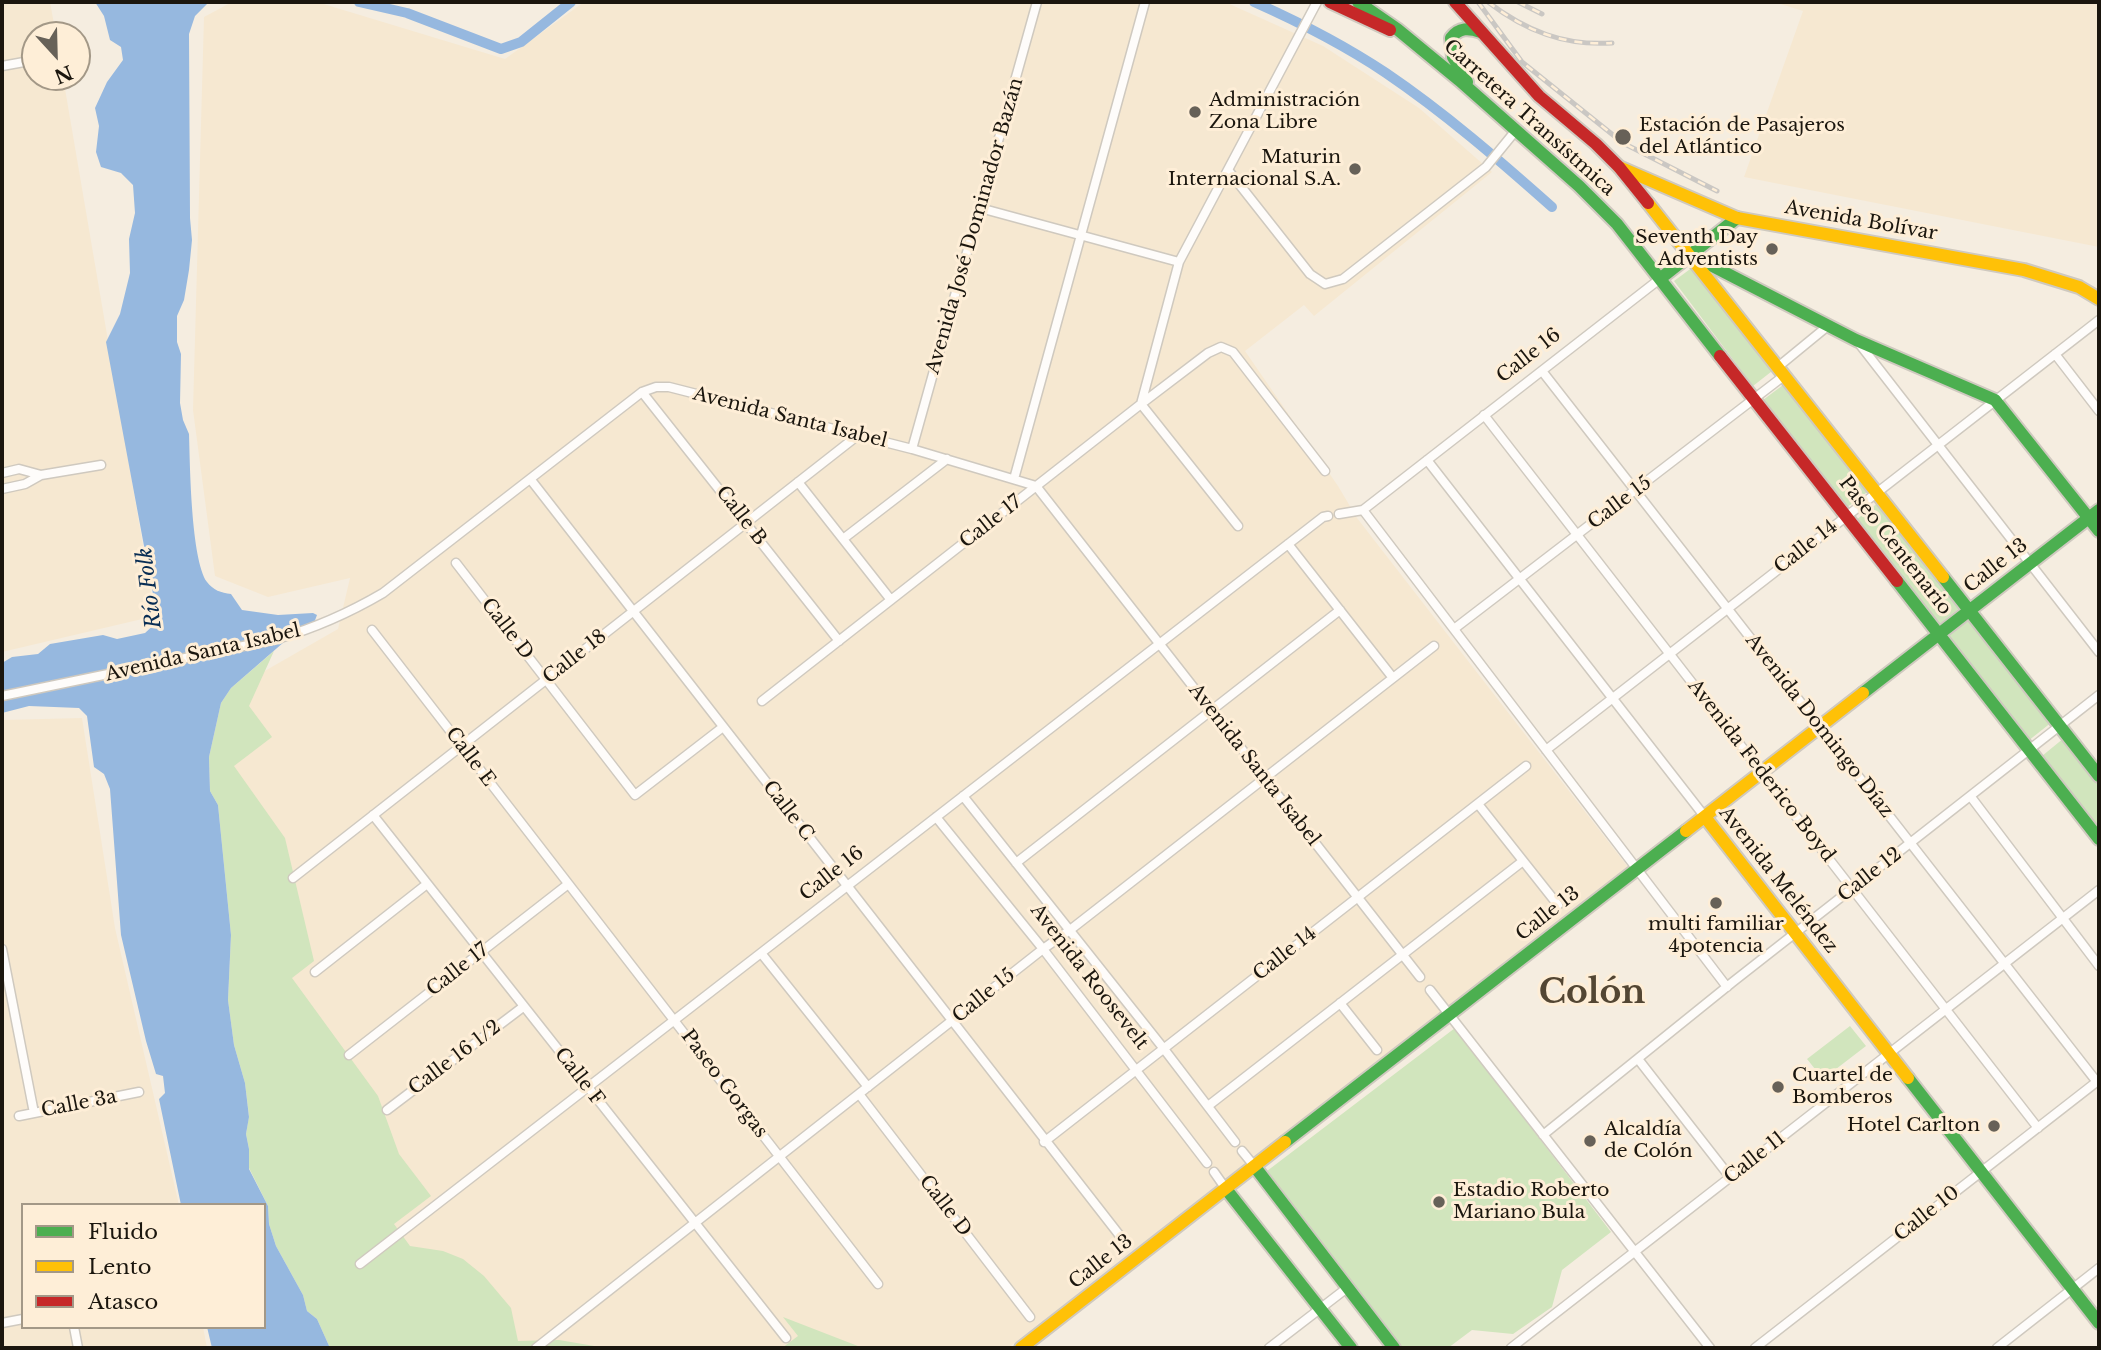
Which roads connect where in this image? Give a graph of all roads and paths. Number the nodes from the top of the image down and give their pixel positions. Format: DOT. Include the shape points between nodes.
graph roads {
  1 [pos="1037,2"];
  2 [pos="1144,2"];
  3 [pos="1330,2"];
  4 [pos="1358,2"];
  5 [pos="1455,2"];
  6 [pos="1315,6"];
  7 [pos="1484,33"];
  8 [pos="1409,39"];
  9 [pos="21,63"];
  10 [pos="2,66"];
  11 [pos="1473,92"];
  12 [pos="1517,130"];
  13 [pos="1619,167"];
  14 [pos="1228,170"];
  15 [pos="979,208"];
  16 [pos="1737,218"];
  17 [pos="1081,235"];
  18 [pos="1691,254"];
  19 [pos="1179,262"];
  20 [pos="1661,278"];
  21 [pos="2099,299"];
  22 [pos="2099,320"];
  23 [pos="1829,325"];
  24 [pos="1856,340"];
  25 [pos="2055,354"];
  26 [pos="1542,371"];
  27 [pos="1782,371"];
  28 [pos="642,392"];
  29 [pos="1755,398"];
  30 [pos="1995,401"];
  31 [pos="1141,404"];
  32 [pos="2099,411"];
  33 [pos="1484,415"];
  34 [pos="857,436"];
  35 [pos="1937,445"];
  36 [pos="912,449"];
  37 [pos="947,459"];
  38 [pos="1427,460"];
  39 [pos="101,465"];
  40 [pos="1325,471"];
  41 [pos="2,473"];
  42 [pos="41,475"];
  43 [pos="1014,479"];
  44 [pos="531,480"];
  45 [pos="798,482"];
  46 [pos="1036,486"];
  47 [pos="2,489"];
  48 [pos="1636,491"];
  49 [pos="1877,491"];
  50 [pos="1363,510"];
  51 [pos="1339,514"];
  52 [pos="2094,514"];
  53 [pos="1328,516"];
  54 [pos="1847,516"];
  55 [pos="746,523"];
  56 [pos="1238,526"];
  57 [pos="2099,531"];
  58 [pos="1578,535"];
  59 [pos="843,539"];
  60 [pos="1288,544"];
  61 [pos="456,563"];
  62 [pos="2031,564"];
  63 [pos="1519,579"];
  64 [pos="891,600"];
  65 [pos="1727,609"];
  66 [pos="1340,610"];
  67 [pos="633,611"];
  68 [pos="1970,611"];
  69 [pos="1454,629"];
  70 [pos="372,630"];
  71 [pos="1940,634"];
  72 [pos="839,641"];
  73 [pos="1159,644"];
  74 [pos="1434,646"];
  75 [pos="2099,652"];
  76 [pos="1670,654"];
  77 [pos="1393,678"];
  78 [pos="546,679"];
  79 [pos="2099,695"];
  80 [pos="2,696"];
  81 [pos="1612,698"];
  82 [pos="762,701"];
  83 [pos="1212,710"];
  84 [pos="2060,726"];
  85 [pos="723,727"];
  86 [pos="1820,727"];
  87 [pos="461,746"];
  88 [pos="1546,750"];
  89 [pos="2030,750"];
  90 [pos="1526,766"];
  91 [pos="1762,772"];
  92 [pos="2099,776"];
  93 [pos="1264,778"];
  94 [pos="962,796"];
  95 [pos="1971,797"];
  96 [pos="1478,804"];
  97 [pos="373,815"];
  98 [pos="936,817"];
  99 [pos="1705,817"];
  100 [pos="2099,839"];
  101 [pos="1910,843"];
  102 [pos="1523,861"];
  103 [pos="1016,863"];
  104 [pos="1637,869"];
  105 [pos="293,877"];
  106 [pos="427,884"];
  107 [pos="567,885"];
  108 [pos="847,887"];
  109 [pos="1852,889"];
  110 [pos="2099,890"];
  111 [pos="1358,897"];
  112 [pos="1558,905"];
  113 [pos="2064,918"];
  114 [pos="1070,930"];
  115 [pos="1796,933"];
  116 [pos="1043,949"];
  117 [pos="2,950"];
  118 [pos="482,950"];
  119 [pos="761,953"];
  120 [pos="1402,955"];
  121 [pos="2005,964"];
  122 [pos="2099,966"];
  123 [pos="315,972"];
  124 [pos="1420,977"];
  125 [pos="1727,987"];
  126 [pos="1430,990"];
  127 [pos="1340,1003"];
  128 [pos="523,1007"];
  129 [pos="1946,1009"];
  130 [pos="1450,1015"];
  131 [pos="675,1020"];
  132 [pos="951,1022"];
  133 [pos="1164,1049"];
  134 [pos="1377,1050"];
  135 [pos="1889,1054"];
  136 [pos="349,1055"];
  137 [pos="1638,1059"];
  138 [pos="1136,1069"];
  139 [pos="2098,1081"];
  140 [pos="868,1087"];
  141 [pos="588,1088"];
  142 [pos="139,1092"];
  143 [pos="859,1094"];
  144 [pos="1208,1106"];
  145 [pos="387,1110"];
  146 [pos="34,1113"];
  147 [pos="19,1116"];
  148 [pos="2038,1128"];
  149 [pos="1544,1135"];
  150 [pos="1044,1142"];
  151 [pos="1235,1142"];
  152 [pos="1242,1150"];
  153 [pos="779,1157"];
  154 [pos="1207,1163"];
  155 [pos="1255,1167"];
  156 [pos="1214,1172"];
  157 [pos="1981,1172"];
  158 [pos="1730,1177"];
  159 [pos="1226,1189"];
  160 [pos="695,1223"];
  161 [pos="1124,1241"];
  162 [pos="1634,1252"];
  163 [pos="360,1264"];
  164 [pos="2099,1268"];
  165 [pos="878,1284"];
  166 [pos="1347,1287"];
  167 [pos="2073,1289"];
  168 [pos="1320,1309"];
  169 [pos="21,1319"];
  170 [pos="2,1323"];
  171 [pos="2099,1323"];
  172 [pos="1036,1324"];
  173 [pos="74,1329"];
  174 [pos="786,1338"];
  175 [pos="78,1348"];
  176 [pos="536,1348"];
  177 [pos="1021,1348"];
  178 [pos="1269,1348"];
  179 [pos="1351,1348"];
  180 [pos="1394,1348"];
  181 [pos="1511,1348"];
  182 [pos="1710,1348"];
  183 [pos="1755,1348"];
  184 [pos="1997,1348"];
  1 -- 15 [label="street, Avenida José Dominador Bazán"];
  2 -- 17 [label="street"];
  3 -- 8 [label="main road"];
  4 -- 8 [label="main road, Carretera Transístmica"];
  5 -- 7 [label="main road, Carretera Transístmica"];
  6 -- 14 [label="street"];
  7 -- 11 [label="main road" via="1461,29 1450,42 1453,57"];
  7 -- 13 [label="main road, Carretera Transístmica" via="1539,96"];
  8 -- 11 [label="main road, Carretera Transístmica"];
  9 -- 10 [label="street"];
  11 -- 12 [label="main road, Carretera Transístmica"];
  12 -- 14 [label="street" via="1486,167 1343,279 1325,284 1310,274"];
  12 -- 20 [label="main road, Carretera Transístmica" via="1598,204"];
  13 -- 16 [label="main road, Avenida Bolívar"];
  13 -- 18 [label="main road, Carretera Transístmica"];
  14 -- 19 [label="street"];
  15 -- 17 [label="street"];
  15 -- 36 [label="street, Avenida José Dominador Bazán"];
  16 -- 18 [label="main road, Calle 16"];
  16 -- 21 [label="main road, Avenida Bolívar" via="2024,270 2079,287"];
  17 -- 19 [label="street"];
  17 -- 43 [label="street"];
  18 -- 20 [label="main road, Calle 16"];
  18 -- 23 [label="main road"];
  18 -- 27 [label="main road, Paseo Centenario"];
  19 -- 31 [label="street"];
  20 -- 26 [label="street, Calle 16"];
  20 -- 29 [label="main road, Paseo Centenario"];
  22 -- 25 [label="street, Calle 14"];
  23 -- 24 [label="main road"];
  23 -- 27 [label="street, Calle 15"];
  24 -- 30 [label="main road"];
  24 -- 35 [label="street"];
  25 -- 30 [label="street, Calle 14"];
  25 -- 32 [label="street"];
  26 -- 33 [label="street, Calle 16"];
  26 -- 48 [label="street, Avenida Domingo Díaz"];
  27 -- 29 [label="street, Calle 15"];
  27 -- 49 [label="main road, Paseo Centenario"];
  28 -- 34 [label="street, Avenida Santa Isabel" via="669,387"];
  28 -- 44 [label="street, Avenida Santa Isabel"];
  28 -- 55 [label="street, Calle B"];
  29 -- 48 [label="street, Calle 15"];
  29 -- 54 [label="main road, Paseo Centenario"];
  30 -- 35 [label="street, Calle 14"];
  30 -- 52 [label="main road"];
  31 -- 40 [label="street, Calle 17" via="1221,347 1233,352"];
  31 -- 46 [label="street, Calle 17"];
  31 -- 56 [label="street"];
  33 -- 38 [label="street, Calle 16"];
  33 -- 58 [label="street, Avenida Federico Boyd"];
  34 -- 36 [label="street, Avenida Santa Isabel"];
  34 -- 45 [label="street, Calle 18"];
  35 -- 49 [label="street, Calle 14"];
  35 -- 62 [label="street"];
  36 -- 37 [label="street, Avenida Santa Isabel"];
  37 -- 43 [label="street, Avenida Santa Isabel"];
  37 -- 59 [label="street"];
  38 -- 50 [label="street, Calle 16"];
  38 -- 63 [label="street, Avenida Meléndez"];
  39 -- 42 [label="street"];
  41 -- 42 [label="street" via="19,469"];
  42 -- 47 [label="street"];
  43 -- 46 [label="street, Avenida Santa Isabel"];
  44 -- 67 [label="street, Calle C"];
  44 -- 80 [label="street, Avenida Santa Isabel" via="383,593 310,629"];
  45 -- 55 [label="street, Calle 18"];
  45 -- 59 [label="street"];
  46 -- 64 [label="street, Calle 17"];
  46 -- 73 [label="street, Avenida Santa Isabel"];
  48 -- 58 [label="street, Calle 15"];
  48 -- 65 [label="street, Avenida Domingo Díaz"];
  49 -- 54 [label="street, Calle 14"];
  49 -- 68 [label="main road, Paseo Centenario"];
  50 -- 51 [label="street, Calle 16"];
  50 -- 69 [label="street"];
  52 -- 57 [label="main road"];
  52 -- 62 [label="main road, Calle 13"];
  53 -- 60 [label="street, Calle 16"];
  54 -- 65 [label="street, Calle 14"];
  54 -- 71 [label="main road, Paseo Centenario"];
  55 -- 67 [label="street, Calle 18"];
  55 -- 72 [label="street, Calle B"];
  58 -- 63 [label="street, Calle 15"];
  58 -- 76 [label="street, Avenida Federico Boyd"];
  59 -- 64 [label="street"];
  60 -- 66 [label="street"];
  60 -- 73 [label="street, Calle 16"];
  61 -- 78 [label="street, Calle D"];
  62 -- 68 [label="main road, Calle 13"];
  62 -- 75 [label="street"];
  63 -- 69 [label="street, Calle 15"];
  63 -- 81 [label="street, Avenida Meléndez"];
  64 -- 72 [label="street, Calle 17"];
  65 -- 76 [label="street, Calle 14"];
  65 -- 86 [label="street, Avenida Domingo Díaz"];
  66 -- 77 [label="street"];
  66 -- 83 [label="street"];
  67 -- 78 [label="street, Calle 18"];
  67 -- 85 [label="street, Calle C"];
  68 -- 71 [label="main road, Calle 13"];
  68 -- 84 [label="main road, Paseo Centenario"];
  69 -- 88 [label="street"];
  70 -- 87 [label="street, Calle E"];
  71 -- 86 [label="main road, Calle 13"];
  71 -- 89 [label="main road, Paseo Centenario"];
  72 -- 82 [label="street, Calle 17"];
  73 -- 83 [label="street, Avenida Santa Isabel"];
  73 -- 94 [label="street, Calle 16"];
  74 -- 77 [label="street, Calle 15"];
  76 -- 81 [label="street, Calle 14"];
  76 -- 91 [label="street, Avenida Federico Boyd"];
  77 -- 93 [label="street, Calle 15"];
  78 -- 85 [label="street, Calle D" via="635,795"];
  78 -- 87 [label="street, Calle 18"];
  79 -- 84 [label="street, Calle 12"];
  81 -- 88 [label="street, Calle 14"];
  81 -- 99 [label="street, Avenida Meléndez"];
  83 -- 93 [label="street, Avenida Santa Isabel"];
  83 -- 103 [label="street"];
  84 -- 89 [label="street, Calle 12"];
  84 -- 92 [label="main road, Paseo Centenario"];
  85 -- 108 [label="street, Calle C"];
  86 -- 91 [label="main road, Calle 13"];
  86 -- 101 [label="street, Avenida Domingo Díaz"];
  87 -- 97 [label="street, Calle 18"];
  87 -- 107 [label="street, Calle E"];
  88 -- 104 [label="street"];
  89 -- 95 [label="street, Calle 12"];
  89 -- 100 [label="main road, Paseo Centenario"];
  90 -- 96 [label="street, Calle 14"];
  91 -- 99 [label="main road, Calle 13"];
  91 -- 109 [label="street, Avenida Federico Boyd"];
  93 -- 111 [label="street, Avenida Santa Isabel"];
  93 -- 114 [label="street, Calle 15"];
  94 -- 98 [label="street, Calle 16"];
  94 -- 103 [label="street, Avenida Roosevelt"];
  95 -- 101 [label="street, Calle 12"];
  95 -- 113 [label="street"];
  96 -- 102 [label="street"];
  96 -- 111 [label="street, Calle 14"];
  97 -- 105 [label="street, Calle 18"];
  97 -- 106 [label="street, Calle F"];
  98 -- 108 [label="street, Calle 16"];
  98 -- 116 [label="street, Avenida Roosevelt"];
  99 -- 104 [label="main road, Calle 13"];
  99 -- 115 [label="main road, Avenida Meléndez"];
  101 -- 109 [label="street, Calle 12"];
  101 -- 121 [label="street, Avenida Domingo Díaz"];
  102 -- 112 [label="street"];
  102 -- 120 [label="street"];
  103 -- 114 [label="street, Avenida Roosevelt"];
  104 -- 125 [label="street"];
  104 -- 130 [label="main road, Calle 13"];
  106 -- 118 [label="street, Calle F"];
  106 -- 123 [label="street"];
  107 -- 118 [label="street, Calle 17"];
  107 -- 131 [label="street, Paseo Gorgas"];
  108 -- 119 [label="street, Calle 16"];
  108 -- 132 [label="street, Calle C"];
  109 -- 115 [label="street, Calle 12"];
  109 -- 129 [label="street, Avenida Federico Boyd"];
  110 -- 113 [label="street, Calle 11"];
  111 -- 120 [label="street, Avenida Santa Isabel"];
  111 -- 133 [label="street, Calle 14"];
  113 -- 121 [label="street, Calle 11"];
  113 -- 122 [label="street"];
  114 -- 116 [label="street, Calle 15"];
  114 -- 133 [label="street, Avenida Roosevelt"];
  115 -- 125 [label="street, Calle 12"];
  115 -- 135 [label="main road, Avenida Meléndez"];
  116 -- 132 [label="street, Calle 15"];
  116 -- 138 [label="street, Avenida Roosevelt"];
  117 -- 146 [label="street"];
  118 -- 128 [label="street, Calle F"];
  118 -- 136 [label="street, Calle 17"];
  119 -- 131 [label="street, Calle 16"];
  119 -- 140 [label="street"];
  120 -- 124 [label="street, Avenida Santa Isabel"];
  120 -- 127 [label="street"];
  121 -- 129 [label="street, Calle 11"];
  121 -- 139 [label="street, Avenida Domingo Díaz"];
  125 -- 137 [label="street, Calle 12"];
  126 -- 130 [label="street"];
  127 -- 134 [label="street"];
  127 -- 144 [label="street"];
  128 -- 141 [label="street, Calle F"];
  128 -- 145 [label="street, Calle 16 1/2"];
  129 -- 135 [label="street, Calle 11"];
  129 -- 148 [label="street, Avenida Federico Boyd"];
  130 -- 149 [label="street"];
  130 -- 155 [label="main road, Calle 13"];
  131 -- 141 [label="street, Calle 16"];
  131 -- 153 [label="street, Paseo Gorgas"];
  132 -- 140 [label="street, Calle 15"];
  132 -- 150 [label="street, Calle C"];
  133 -- 138 [label="street, Calle 14"];
  133 -- 144 [label="street, Avenida Roosevelt"];
  135 -- 157 [label="main road, Avenida Meléndez"];
  135 -- 158 [label="street, Calle 11"];
  137 -- 149 [label="street, Calle 12"];
  137 -- 158 [label="street"];
  138 -- 150 [label="street, Calle 14"];
  138 -- 154 [label="street, Avenida Roosevelt"];
  139 -- 148 [label="street, Calle 10"];
  140 -- 143 [label="street, Calle 15"];
  141 -- 160 [label="street, Calle F"];
  141 -- 163 [label="street, Calle 16"];
  142 -- 146 [label="street, Calle 3a"];
  143 -- 153 [label="street, Calle 15"];
  143 -- 172 [label="street, Calle D"];
  144 -- 151 [label="street, Avenida Roosevelt"];
  146 -- 147 [label="street, Calle 3a"];
  148 -- 157 [label="street, Calle 10"];
  149 -- 162 [label="street"];
  150 -- 161 [label="street, Calle C"];
  152 -- 155 [label="street"];
  153 -- 160 [label="street, Calle 15"];
  153 -- 165 [label="street, Paseo Gorgas"];
  155 -- 159 [label="main road, Calle 13"];
  155 -- 166 [label="main road"];
  156 -- 159 [label="street"];
  157 -- 167 [label="main road, Avenida Meléndez"];
  157 -- 183 [label="street, Calle 10"];
  158 -- 162 [label="street, Calle 11"];
  159 -- 168 [label="main road"];
  159 -- 172 [label="main road, Calle 13"];
  160 -- 174 [label="street, Calle F"];
  160 -- 176 [label="street, Calle 15"];
  162 -- 181 [label="street, Calle 11"];
  162 -- 182 [label="street"];
  164 -- 167 [label="street"];
  166 -- 168 [label="street"];
  166 -- 180 [label="main road"];
  167 -- 171 [label="main road, Avenida Meléndez"];
  167 -- 184 [label="street"];
  168 -- 178 [label="street"];
  168 -- 179 [label="main road"];
  169 -- 170 [label="street"];
  172 -- 177 [label="main road, Calle 13"];
  173 -- 175 [label="street"];
}
